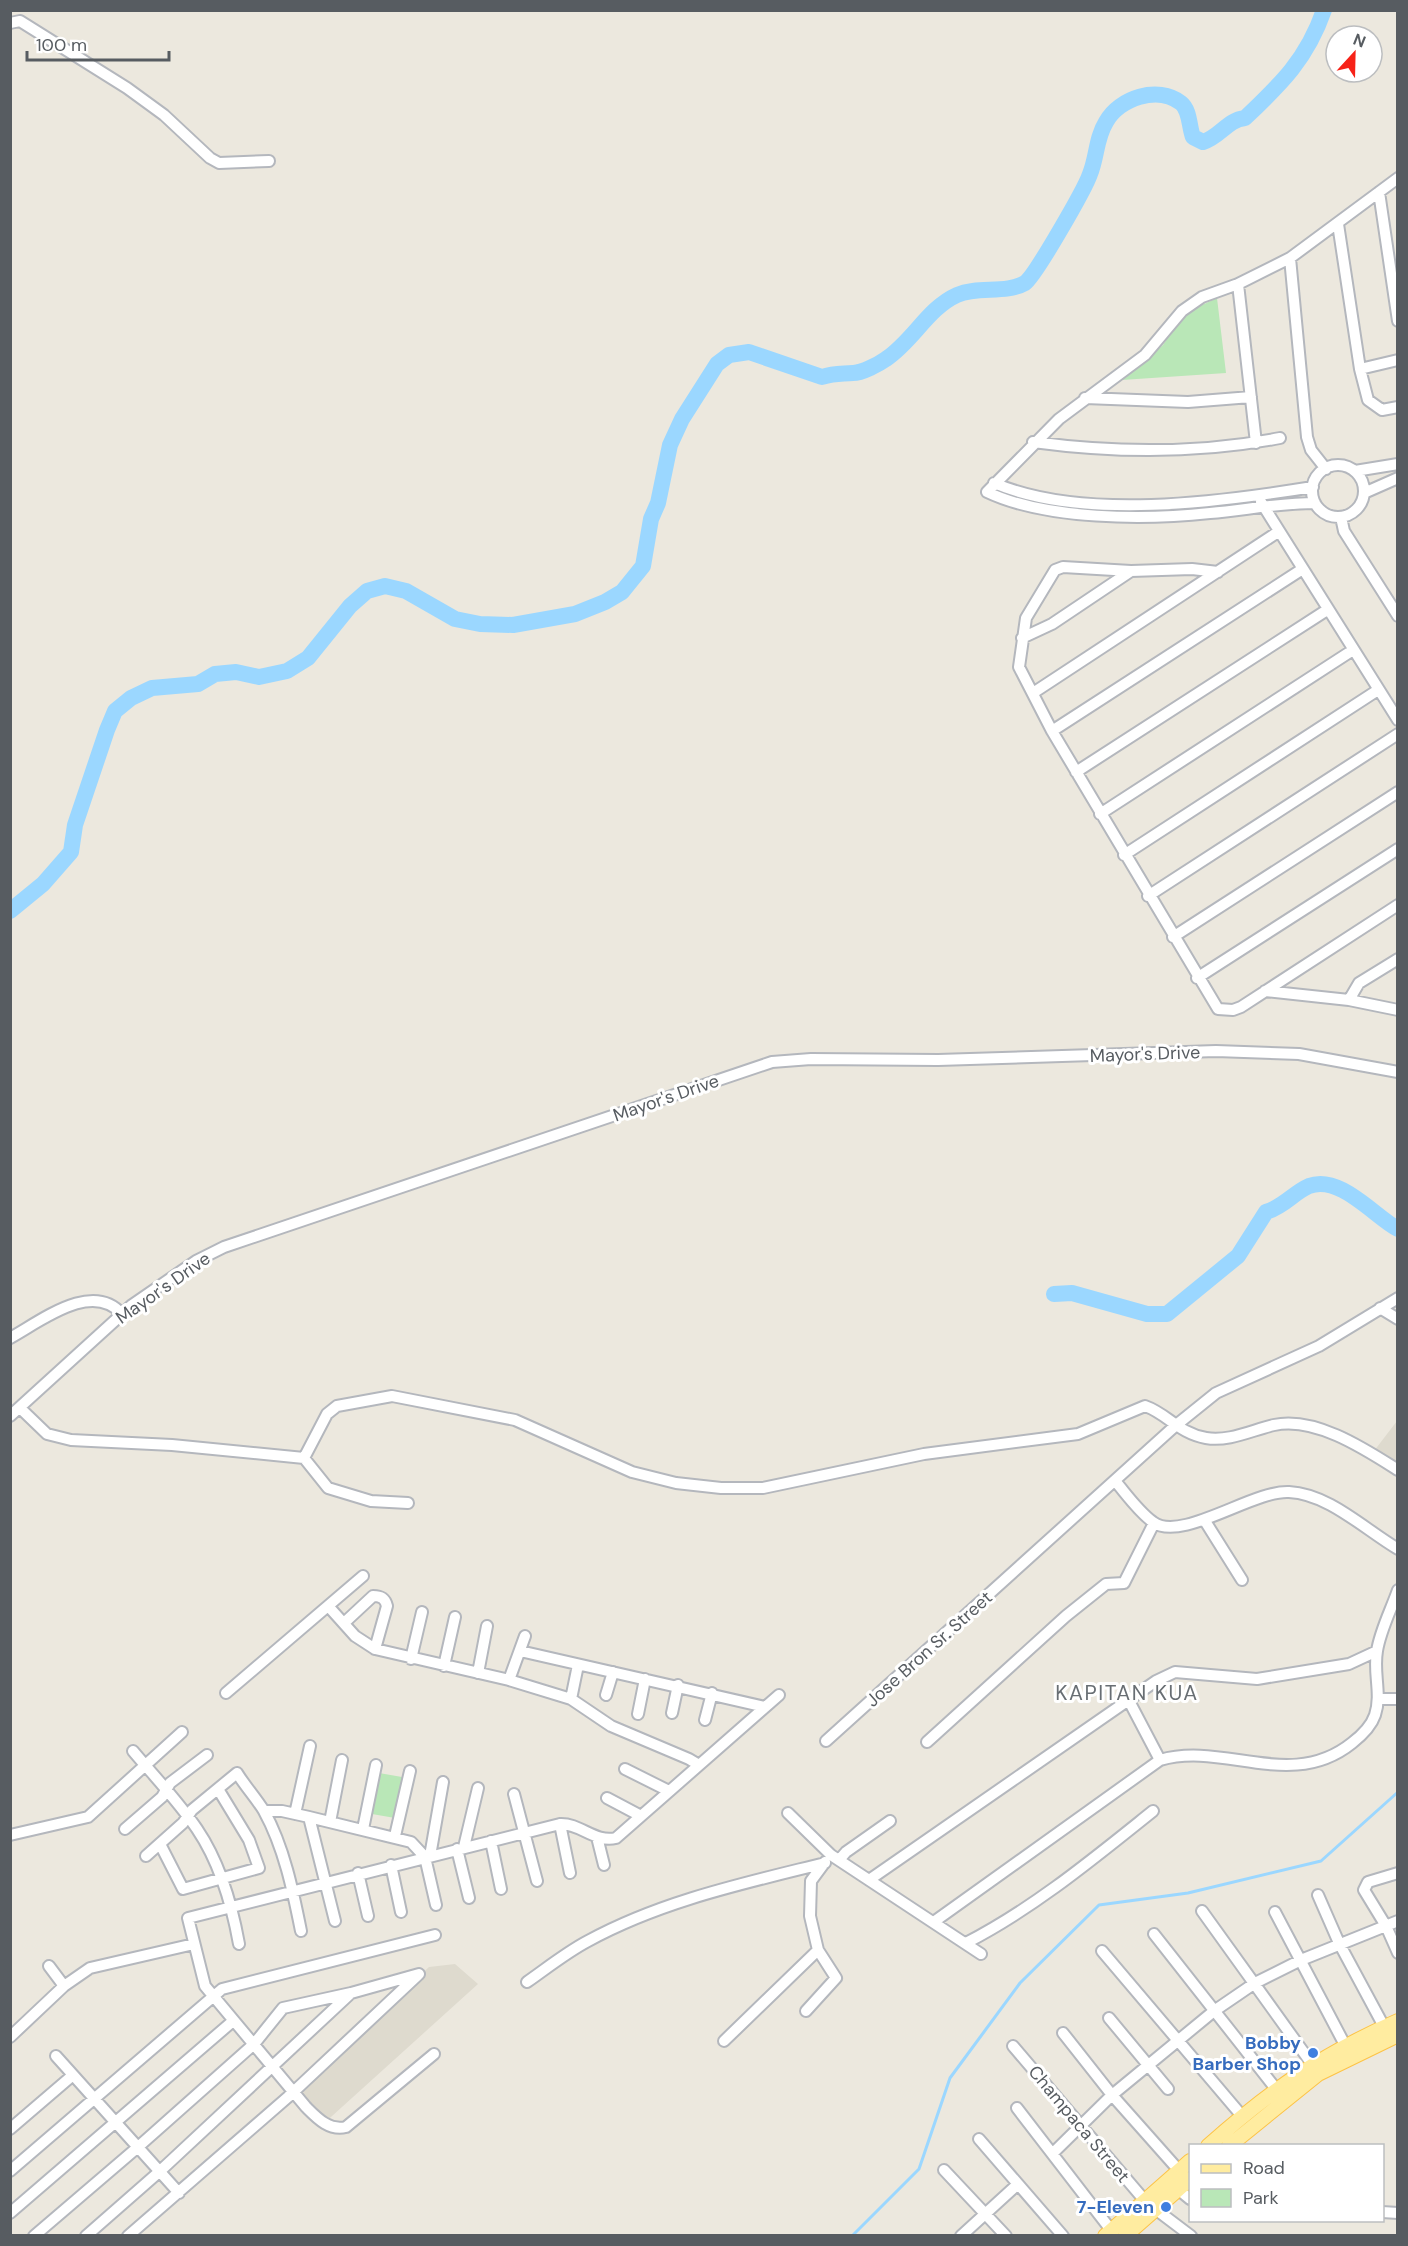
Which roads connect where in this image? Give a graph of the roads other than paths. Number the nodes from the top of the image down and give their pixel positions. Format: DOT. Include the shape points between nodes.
graph roads {
  1 [pos="10,23"];
  2 [pos="268,161"];
  3 [pos="1398,178"];
  4 [pos="1379,192"];
  5 [pos="1338,224"];
  6 [pos="1290,258"];
  7 [pos="1238,284"];
  8 [pos="1398,321"];
  9 [pos="1398,360"];
  10 [pos="1360,369"];
  11 [pos="1251,397"];
  12 [pos="1085,398"];
  13 [pos="1398,407"];
  14 [pos="1280,438"];
  15 [pos="1033,442"];
  16 [pos="1256,443"];
  17 [pos="1398,464"];
  18 [pos="1326,469"];
  19 [pos="1355,471"];
  20 [pos="1398,478"];
  21 [pos="1313,487"];
  22 [pos="1364,493"];
  23 [pos="1261,501"];
  24 [pos="1315,503"];
  25 [pos="1341,517"];
  26 [pos="1278,532"];
  27 [pos="1301,570"];
  28 [pos="1131,571"];
  29 [pos="1218,572"];
  30 [pos="1327,610"];
  31 [pos="1398,616"];
  32 [pos="1022,638"];
  33 [pos="1353,650"];
  34 [pos="1378,690"];
  35 [pos="1033,693"];
  36 [pos="1398,720"];
  37 [pos="1052,731"];
  38 [pos="1398,735"];
  39 [pos="1076,772"];
  40 [pos="1398,792"];
  41 [pos="1100,814"];
  42 [pos="1398,849"];
  43 [pos="1124,855"];
  44 [pos="1148,896"];
  45 [pos="1398,905"];
  46 [pos="1173,937"];
  47 [pos="1398,959"];
  48 [pos="1197,978"];
  49 [pos="1265,991"];
  50 [pos="1349,1000"];
  51 [pos="1398,1010"];
  52 [pos="1398,1072"];
  53 [pos="1398,1298"];
  54 [pos="1380,1308"];
  55 [pos="122,1314"];
  56 [pos="1398,1319"];
  57 [pos="10,1338"];
  58 [pos="20,1408"];
  59 [pos="10,1416"];
  60 [pos="1175,1426"];
  61 [pos="304,1458"];
  62 [pos="1398,1470"];
  63 [pos="1116,1482"];
  64 [pos="408,1503"];
  65 [pos="1204,1521"];
  66 [pos="1154,1523"];
  67 [pos="1398,1549"];
  68 [pos="363,1576"];
  69 [pos="1242,1580"];
  70 [pos="1398,1590"];
  71 [pos="329,1607"];
  72 [pos="422,1612"];
  73 [pos="455,1617"];
  74 [pos="344,1623"];
  75 [pos="488,1626"];
  76 [pos="525,1636"];
  77 [pos="375,1649"];
  78 [pos="520,1651"];
  79 [pos="1377,1651"];
  80 [pos="411,1659"];
  81 [pos="579,1665"];
  82 [pos="444,1666"];
  83 [pos="613,1672"];
  84 [pos="478,1673"];
  85 [pos="645,1679"];
  86 [pos="509,1680"];
  87 [pos="678,1685"];
  88 [pos="226,1693"];
  89 [pos="712,1693"];
  90 [pos="606,1695"];
  91 [pos="779,1695"];
  92 [pos="1128,1699"];
  93 [pos="571,1700"];
  94 [pos="1379,1700"];
  95 [pos="1398,1700"];
  96 [pos="765,1707"];
  97 [pos="672,1713"];
  98 [pos="638,1714"];
  99 [pos="705,1720"];
  100 [pos="182,1732"];
  101 [pos="826,1741"];
  102 [pos="927,1742"];
  103 [pos="310,1746"];
  104 [pos="133,1751"];
  105 [pos="207,1755"];
  106 [pos="342,1760"];
  107 [pos="1160,1760"];
  108 [pos="376,1765"];
  109 [pos="699,1765"];
  110 [pos="145,1766"];
  111 [pos="625,1769"];
  112 [pos="410,1771"];
  113 [pos="442,1782"];
  114 [pos="478,1788"];
  115 [pos="218,1789"];
  116 [pos="166,1790"];
  117 [pos="669,1791"];
  118 [pos="514,1794"];
  119 [pos="607,1798"];
  120 [pos="264,1811"];
  121 [pos="1153,1811"];
  122 [pos="788,1813"];
  123 [pos="295,1814"];
  124 [pos="188,1816"];
  125 [pos="309,1816"];
  126 [pos="641,1816"];
  127 [pos="890,1821"];
  128 [pos="330,1822"];
  129 [pos="560,1824"];
  130 [pos="125,1829"];
  131 [pos="363,1829"];
  132 [pos="524,1832"];
  133 [pos="10,1835"];
  134 [pos="395,1836"];
  135 [pos="597,1837"];
  136 [pos="491,1841"];
  137 [pos="160,1844"];
  138 [pos="461,1848"];
  139 [pos="146,1856"];
  140 [pos="427,1856"];
  141 [pos="832,1859"];
  142 [pos="391,1865"];
  143 [pos="604,1865"];
  144 [pos="570,1873"];
  145 [pos="1398,1873"];
  146 [pos="358,1874"];
  147 [pos="869,1880"];
  148 [pos="221,1881"];
  149 [pos="326,1881"];
  150 [pos="537,1881"];
  151 [pos="293,1889"];
  152 [pos="501,1889"];
  153 [pos="1318,1895"];
  154 [pos="469,1898"];
  155 [pos="436,1905"];
  156 [pos="232,1906"];
  157 [pos="1202,1911"];
  158 [pos="401,1912"];
  159 [pos="1275,1912"];
  160 [pos="368,1916"];
  161 [pos="1398,1921"];
  162 [pos="335,1922"];
  163 [pos="935,1922"];
  164 [pos="1386,1926"];
  165 [pos="302,1931"];
  166 [pos="1154,1934"];
  167 [pos="435,1935"];
  168 [pos="966,1943"];
  169 [pos="1339,1943"];
  170 [pos="194,1944"];
  171 [pos="239,1944"];
  172 [pos="818,1950"];
  173 [pos="1102,1951"];
  174 [pos="1398,1953"];
  175 [pos="981,1954"];
  176 [pos="1301,1960"];
  177 [pos="49,1966"];
  178 [pos="527,1982"];
  179 [pos="1256,1983"];
  180 [pos="64,1986"];
  181 [pos="351,1993"];
  182 [pos="213,1996"];
  183 [pos="806,2011"];
  184 [pos="1214,2011"];
  185 [pos="1109,2018"];
  186 [pos="233,2021"];
  187 [pos="1398,2021"];
  188 [pos="1063,2033"];
  189 [pos="1390,2034"];
  190 [pos="10,2037"];
  191 [pos="724,2041"];
  192 [pos="1180,2042"];
  193 [pos="254,2044"];
  194 [pos="1345,2045"];
  195 [pos="1013,2046"];
  196 [pos="434,2054"];
  197 [pos="56,2056"];
  198 [pos="1312,2064"];
  199 [pos="274,2066"];
  200 [pos="1149,2067"];
  201 [pos="73,2075"];
  202 [pos="1168,2089"];
  203 [pos="294,2091"];
  204 [pos="1279,2094"];
  205 [pos="1112,2095"];
  206 [pos="95,2098"];
  207 [pos="1017,2108"];
  208 [pos="1242,2116"];
  209 [pos="117,2122"];
  210 [pos="1082,2126"];
  211 [pos="10,2129"];
  212 [pos="979,2139"];
  213 [pos="1209,2144"];
  214 [pos="1229,2144"];
  215 [pos="138,2147"];
  216 [pos="1053,2153"];
  217 [pos="944,2170"];
  218 [pos="10,2171"];
  219 [pos="159,2172"];
  220 [pos="1184,2180"];
  221 [pos="1018,2184"];
  222 [pos="179,2193"];
  223 [pos="1151,2206"];
  224 [pos="10,2212"];
  225 [pos="984,2213"];
  226 [pos="1108,2233"];
  227 [pos="33,2235"];
  228 [pos="86,2235"];
  229 [pos="128,2235"];
  230 [pos="961,2235"];
  231 [pos="1006,2235"];
  232 [pos="1063,2235"];
  233 [pos="1125,2235"];
  234 [pos="1191,2235"];
  1 -- 2 [label="street" via="20,21 127,88 219,163"];
  3 -- 4 [label="street"];
  4 -- 5 [label="street"];
  4 -- 8 [label="street"];
  5 -- 6 [label="street"];
  5 -- 10 [label="street"];
  6 -- 7 [label="street"];
  6 -- 18 [label="street" via="1307,437 1311,450"];
  7 -- 11 [label="street"];
  7 -- 12 [label="street" via="1202,297 1182,311 1145,355"];
  9 -- 10 [label="street"];
  10 -- 13 [label="street" via="1368,400 1382,410"];
  11 -- 12 [label="street" via="1188,402"];
  11 -- 16 [label="street"];
  12 -- 15 [label="street"];
  14 -- 16 [label="street"];
  15 -- 16 [label="street" via="1094,450 1177,450"];
  15 -- 23 [label="street" via="994,483 1015,492 1066,502"];
  17 -- 19 [label="street"];
  18 -- 19 [label="street" via="1340,465"];
  18 -- 21 [label="street"];
  19 -- 22 [label="street" via="1364,484"];
  20 -- 22 [label="street"];
  21 -- 23 [label="street"];
  21 -- 24 [label="street"];
  22 -- 25 [label="street" via="1358,508"];
  23 -- 24 [label="street"];
  23 -- 26 [label="street"];
  24 -- 25 [label="street" via="1327,515"];
  25 -- 31 [label="street" via="1344,531"];
  26 -- 27 [label="street"];
  26 -- 29 [label="street"];
  27 -- 30 [label="street"];
  27 -- 37 [label="street"];
  28 -- 29 [label="street"];
  28 -- 32 [label="street" via="1052,624"];
  28 -- 32 [label="street" via="1063,567 1055,570 1026,618"];
  29 -- 35 [label="street"];
  30 -- 33 [label="street"];
  30 -- 39 [label="street"];
  32 -- 35 [label="street" via="1019,668"];
  33 -- 34 [label="street"];
  33 -- 41 [label="street"];
  34 -- 36 [label="street"];
  34 -- 43 [label="street"];
  35 -- 37 [label="street"];
  37 -- 39 [label="street"];
  38 -- 44 [label="street"];
  39 -- 41 [label="street"];
  40 -- 46 [label="street"];
  41 -- 43 [label="street"];
  42 -- 48 [label="street"];
  43 -- 44 [label="street"];
  44 -- 46 [label="street"];
  45 -- 49 [label="street"];
  46 -- 48 [label="street"];
  47 -- 50 [label="street" via="1359,983"];
  48 -- 49 [label="street" via="1213,1006 1224,1011 1241,1007"];
  49 -- 50 [label="street"];
  50 -- 51 [label="street"];
  52 -- 55 [label="street, Mayor's Drive" via="1299,1054 1216,1052 772,1062 224,1247 196,1261"];
  53 -- 54 [label="street, Jose Bron Sr. Street"];
  54 -- 56 [label="street"];
  54 -- 60 [label="street, Jose Bron Sr. Street" via="1319,1346 1216,1393"];
  55 -- 57 [label="street" via="114,1304 103,1300 83,1301"];
  55 -- 58 [label="street, Mayor's Drive"];
  58 -- 59 [label="street, Mayor's Drive"];
  58 -- 61 [label="street" via="47,1434 70,1440 172,1444"];
  60 -- 61 [label="street" via="1145,1406 1078,1434 924,1454 764,1488 721,1488 676,1483 632,1472 515,1420 392,1396 337,1406 327,1414"];
  60 -- 62 [label="street" via="1208,1438 1231,1437 1277,1425 1315,1428 1356,1443"];
  60 -- 63 [label="street, Jose Bron Sr. Street"];
  61 -- 64 [label="street" via="328,1488 371,1501"];
  63 -- 66 [label="street"];
  63 -- 101 [label="street, Jose Bron Sr. Street"];
  65 -- 66 [label="street" via="1164,1527"];
  65 -- 67 [label="street" via="1254,1498 1290,1492 1338,1509"];
  65 -- 69 [label="street"];
  66 -- 102 [label="street" via="1124,1583 1112,1582 1098,1590"];
  68 -- 71 [label="street"];
  70 -- 79 [label="street"];
  71 -- 74 [label="street"];
  71 -- 88 [label="street"];
  72 -- 80 [label="street"];
  73 -- 82 [label="street"];
  74 -- 77 [label="street"];
  74 -- 77 [label="street" via="373,1596 385,1600 387,1606"];
  75 -- 84 [label="street"];
  76 -- 78 [label="street"];
  77 -- 80 [label="street"];
  78 -- 81 [label="street"];
  78 -- 86 [label="street"];
  79 -- 92 [label="street" via="1349,1664 1257,1679 1175,1672"];
  79 -- 94 [label="street"];
  80 -- 82 [label="street"];
  81 -- 83 [label="street"];
  81 -- 93 [label="street"];
  82 -- 84 [label="street"];
  83 -- 85 [label="street"];
  83 -- 90 [label="street"];
  84 -- 86 [label="street"];
  85 -- 87 [label="street"];
  85 -- 98 [label="street"];
  86 -- 93 [label="street"];
  87 -- 89 [label="street"];
  87 -- 97 [label="street"];
  89 -- 96 [label="street"];
  89 -- 99 [label="street"];
  91 -- 96 [label="street"];
  92 -- 107 [label="street"];
  92 -- 147 [label="street"];
  93 -- 109 [label="street" via="611,1726"];
  94 -- 95 [label="street"];
  94 -- 107 [label="street" via="1364,1733 1346,1748 1315,1763 1293,1766 1188,1756"];
  96 -- 109 [label="street"];
  100 -- 110 [label="street"];
  103 -- 123 [label="street"];
  104 -- 110 [label="street"];
  105 -- 116 [label="street"];
  106 -- 128 [label="street"];
  107 -- 163 [label="street"];
  108 -- 131 [label="street"];
  109 -- 117 [label="street"];
  110 -- 116 [label="street"];
  110 -- 133 [label="street" via="88,1817"];
  111 -- 117 [label="street"];
  112 -- 134 [label="street"];
  113 -- 140 [label="street"];
  114 -- 138 [label="street"];
  115 -- 120 [label="street" via="237,1773"];
  115 -- 124 [label="street"];
  115 -- 148 [label="street" via="232,1808 259,1864 256,1871"];
  116 -- 124 [label="street"];
  116 -- 130 [label="street"];
  117 -- 126 [label="street"];
  118 -- 132 [label="street"];
  119 -- 126 [label="street"];
  120 -- 123 [label="street"];
  120 -- 151 [label="street"];
  121 -- 168 [label="street" via="1065,1881"];
  122 -- 141 [label="street"];
  123 -- 125 [label="street"];
  124 -- 137 [label="street"];
  124 -- 148 [label="street" via="214,1858"];
  125 -- 128 [label="street"];
  125 -- 149 [label="street"];
  126 -- 135 [label="street" via="616,1838"];
  127 -- 141 [label="street"];
  128 -- 131 [label="street"];
  129 -- 132 [label="street"];
  129 -- 135 [label="street"];
  129 -- 144 [label="street"];
  131 -- 134 [label="street"];
  132 -- 136 [label="street"];
  132 -- 150 [label="street"];
  134 -- 140 [label="street" via="411,1842"];
  135 -- 143 [label="street"];
  136 -- 138 [label="street"];
  136 -- 152 [label="street"];
  137 -- 139 [label="street"];
  137 -- 148 [label="street" via="183,1889"];
  138 -- 140 [label="street"];
  138 -- 154 [label="street"];
  140 -- 142 [label="street"];
  140 -- 155 [label="street"];
  141 -- 147 [label="street"];
  141 -- 172 [label="street" via="810,1884 810,1916"];
  141 -- 178 [label="street" via="714,1891 624,1924 587,1941"];
  142 -- 146 [label="street"];
  142 -- 158 [label="street"];
  145 -- 164 [label="street" via="1365,1886 1364,1890"];
  146 -- 149 [label="street"];
  146 -- 160 [label="street"];
  147 -- 163 [label="street"];
  148 -- 156 [label="street"];
  149 -- 151 [label="street"];
  149 -- 162 [label="street"];
  151 -- 156 [label="street"];
  151 -- 165 [label="street"];
  153 -- 169 [label="street"];
  156 -- 170 [label="street" via="188,1918"];
  156 -- 171 [label="street"];
  157 -- 179 [label="street"];
  159 -- 176 [label="street"];
  161 -- 164 [label="street"];
  163 -- 168 [label="street"];
  164 -- 169 [label="street"];
  164 -- 174 [label="street"];
  166 -- 184 [label="street"];
  167 -- 182 [label="street" via="222,1989"];
  168 -- 175 [label="street"];
  169 -- 176 [label="street"];
  169 -- 189 [label="street"];
  170 -- 180 [label="street" via="90,1968"];
  170 -- 182 [label="street" via="205,1986"];
  172 -- 183 [label="street" via="836,1978"];
  172 -- 191 [label="street"];
  173 -- 192 [label="street"];
  176 -- 179 [label="street"];
  176 -- 194 [label="street"];
  177 -- 180 [label="street"];
  179 -- 184 [label="street"];
  179 -- 198 [label="street"];
  180 -- 190 [label="street"];
  181 -- 193 [label="street" via="288,2005"];
  181 -- 199 [label="street"];
  181 -- 203 [label="street" via="419,1974"];
  182 -- 186 [label="street"];
  182 -- 206 [label="street"];
  184 -- 192 [label="street"];
  184 -- 204 [label="street"];
  185 -- 200 [label="street"];
  186 -- 193 [label="street"];
  186 -- 209 [label="street"];
  187 -- 189 [label="main road"];
  188 -- 205 [label="street"];
  189 -- 194 [label="main road"];
  189 -- 204 [label="main road"];
  192 -- 200 [label="street"];
  192 -- 208 [label="street"];
  193 -- 199 [label="street"];
  193 -- 215 [label="street"];
  194 -- 198 [label="main road"];
  195 -- 210 [label="street, Champaca Street"];
  196 -- 203 [label="street" via="346,2127 338,2129 321,2122"];
  197 -- 201 [label="street"];
  198 -- 204 [label="main road"];
  199 -- 203 [label="street"];
  199 -- 219 [label="street"];
  200 -- 202 [label="street"];
  200 -- 205 [label="street"];
  201 -- 206 [label="street"];
  201 -- 211 [label="street"];
  203 -- 222 [label="street"];
  204 -- 208 [label="main road"];
  204 -- 214 [label="main road"];
  205 -- 210 [label="street"];
  205 -- 220 [label="street"];
  206 -- 209 [label="street"];
  206 -- 218 [label="street"];
  207 -- 216 [label="street"];
  208 -- 213 [label="main road"];
  209 -- 215 [label="street"];
  209 -- 224 [label="street"];
  210 -- 216 [label="street"];
  210 -- 223 [label="street, Champaca Street"];
  212 -- 221 [label="street"];
  215 -- 219 [label="street"];
  215 -- 227 [label="street"];
  216 -- 226 [label="street"];
  217 -- 225 [label="street"];
  219 -- 222 [label="street"];
  219 -- 228 [label="street"];
  220 -- 223 [label="main road"];
  221 -- 225 [label="street"];
  221 -- 232 [label="street"];
  222 -- 229 [label="street"];
  223 -- 226 [label="main road"];
  223 -- 233 [label="main road"];
  223 -- 234 [label="street, Champaca Street"];
  225 -- 230 [label="street"];
  225 -- 231 [label="street"];
}
